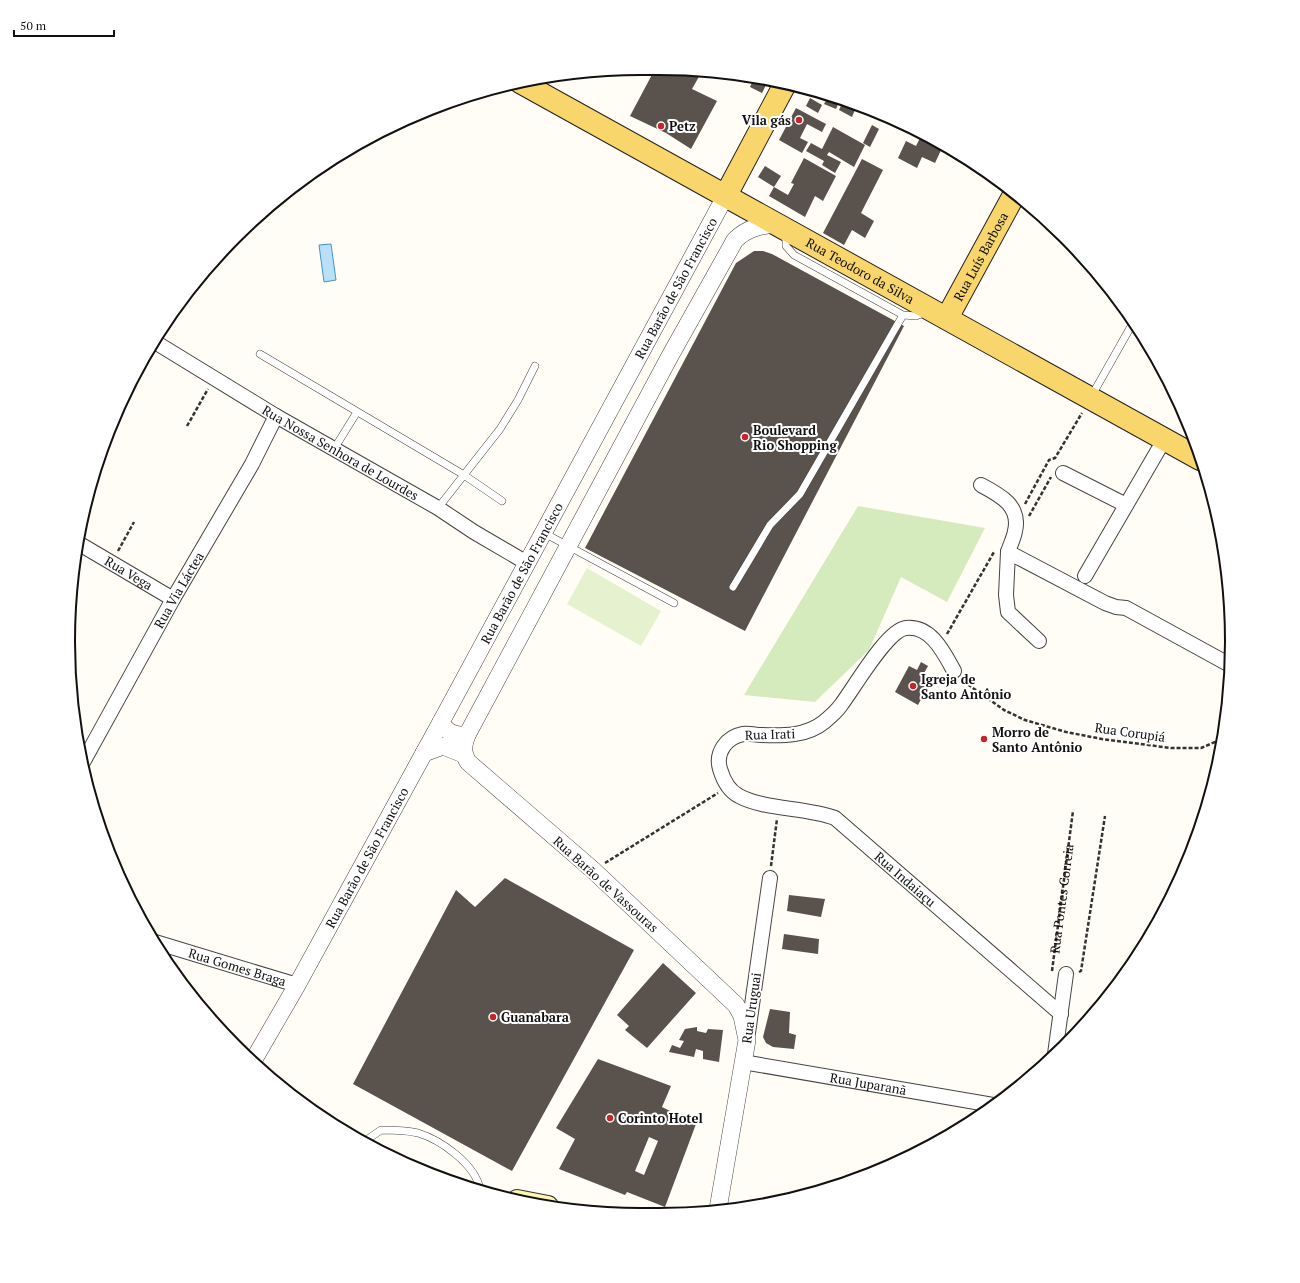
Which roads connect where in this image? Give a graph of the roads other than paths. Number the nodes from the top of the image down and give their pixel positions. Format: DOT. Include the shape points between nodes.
graph roads {
  1 [pos="528,87"];
  2 [pos="782,89"];
  3 [pos="726,195"];
  4 [pos="1011,199"];
  5 [pos="782,226"];
  6 [pos="871,283"];
  7 [pos="882,303"];
  8 [pos="939,314"];
  9 [pos="904,315"];
  10 [pos="1131,328"];
  11 [pos="159,345"];
  12 [pos="260,354"];
  13 [pos="535,366"];
  14 [pos="1090,399"];
  15 [pos="357,412"];
  16 [pos="276,416"];
  17 [pos="1164,440"];
  18 [pos="334,449"];
  19 [pos="1194,456"];
  20 [pos="1058,470"];
  21 [pos="464,475"];
  22 [pos="981,485"];
  23 [pos="502,501"];
  24 [pos="1126,505"];
  25 [pos="438,508"];
  26 [pos="544,533"];
  27 [pos="568,546"];
  28 [pos="83,548"];
  29 [pos="1008,552"];
  30 [pos="527,563"];
  31 [pos="1085,576"];
  32 [pos="733,586"];
  33 [pos="173,599"];
  34 [pos="674,604"];
  35 [pos="535,609"];
  36 [pos="1039,641"];
  37 [pos="1224,662"];
  38 [pos="954,671"];
  39 [pos="441,722"];
  40 [pos="468,735"];
  41 [pos="424,752"];
  42 [pos="463,754"];
  43 [pos="87,755"];
  44 [pos="729,787"];
  45 [pos="770,878"];
  46 [pos="163,944"];
  47 [pos="1066,974"];
  48 [pos="298,984"];
  49 [pos="1061,1014"];
  50 [pos="747,1040"];
  51 [pos="1056,1044"];
  52 [pos="256,1056"];
  53 [pos="743,1062"];
  54 [pos="986,1104"];
  55 [pos="369,1138"];
  56 [pos="478,1184"];
  57 [pos="719,1204"];
  1 -- 3 [label="main road, Rua Teodoro da Silva"];
  2 -- 3 [label="main road, Rua Barão de São Francisco"];
  3 -- 5 [label="main road, Rua Teodoro da Silva"];
  3 -- 26 [label="street, Rua Barão de São Francisco"];
  4 -- 8 [label="main road, Rua Luís Barbosa"];
  5 -- 6 [label="main road, Rua Teodoro da Silva"];
  5 -- 7 [label="lane" via="789,251"];
  5 -- 27 [label="street, Rua Barão de São Francisco" via="753,228 743,232 735,240"];
  6 -- 7 [label="lane"];
  6 -- 8 [label="main road, Rua Teodoro da Silva"];
  7 -- 9 [label="lane"];
  8 -- 9 [label="lane"];
  8 -- 14 [label="main road, Rua Teodoro da Silva"];
  9 -- 32 [label="lane" via="800,494 770,525"];
  10 -- 14 [label="lane"];
  11 -- 16 [label="street, Rua Nossa Senhora de Lourdes"];
  12 -- 15 [label="lane"];
  13 -- 21 [label="lane" via="500,429"];
  14 -- 17 [label="main road, Rua Teodoro da Silva"];
  15 -- 18 [label="lane"];
  15 -- 21 [label="lane"];
  16 -- 18 [label="street, Rua Nossa Senhora de Lourdes"];
  16 -- 33 [label="street, Rua Via Láctea" via="252,464"];
  17 -- 19 [label="main road, Rua Teodoro da Silva"];
  17 -- 24 [label="street"];
  18 -- 25 [label="street, Rua Nossa Senhora de Lourdes"];
  20 -- 24 [label="street"];
  21 -- 23 [label="lane"];
  21 -- 25 [label="lane"];
  22 -- 29 [label="street" via="1002,495 1015,514 1016,529"];
  24 -- 31 [label="street"];
  25 -- 30 [label="street, Rua Nossa Senhora de Lourdes"];
  26 -- 27 [label="lane"];
  26 -- 30 [label="street, Rua Barão de São Francisco"];
  27 -- 34 [label="lane"];
  27 -- 35 [label="street, Rua Barão de São Francisco"];
  28 -- 33 [label="street, Rua Vega"];
  29 -- 36 [label="street" via="1008,612"];
  29 -- 37 [label="street" via="1105,603 1116,608 1126,608"];
  30 -- 35 [label="street" via="541,573"];
  30 -- 39 [label="street, Rua Barão de São Francisco"];
  33 -- 43 [label="street, Rua Via Láctea"];
  35 -- 40 [label="street, Rua Barão de São Francisco"];
  38 -- 44 [label="street, Rua Irati" via="940,647 928,634 917,628 896,631 885,642 840,707 816,729 781,736 744,734 728,740 720,751 719,766"];
  39 -- 40 [label="street" via="451,734"];
  39 -- 41 [label="street, Rua Barão de São Francisco"];
  40 -- 42 [label="street" via="463,746"];
  41 -- 42 [label="street" via="443,746"];
  41 -- 48 [label="street, Rua Barão de São Francisco"];
  42 -- 50 [label="street, Rua Barão de Vassouras" via="468,762 593,870 736,1005 742,1016"];
  44 -- 49 [label="street, Rua Indaiaçu" via="738,796 758,802 821,812 835,818"];
  45 -- 50 [label="street, Rua Uruguai"];
  46 -- 48 [label="street, Rua Gomes Braga"];
  47 -- 49 [label="street"];
  48 -- 52 [label="street, Rua Barão de São Francisco"];
  49 -- 51 [label="street"];
  50 -- 53 [label="street, Rua Uruguai"];
  53 -- 54 [label="street, Rua Juparanã"];
  53 -- 57 [label="street, Rua Uruguai"];
  55 -- 56 [label="lane" via="381,1130 419,1133 442,1144 466,1163"];
}
